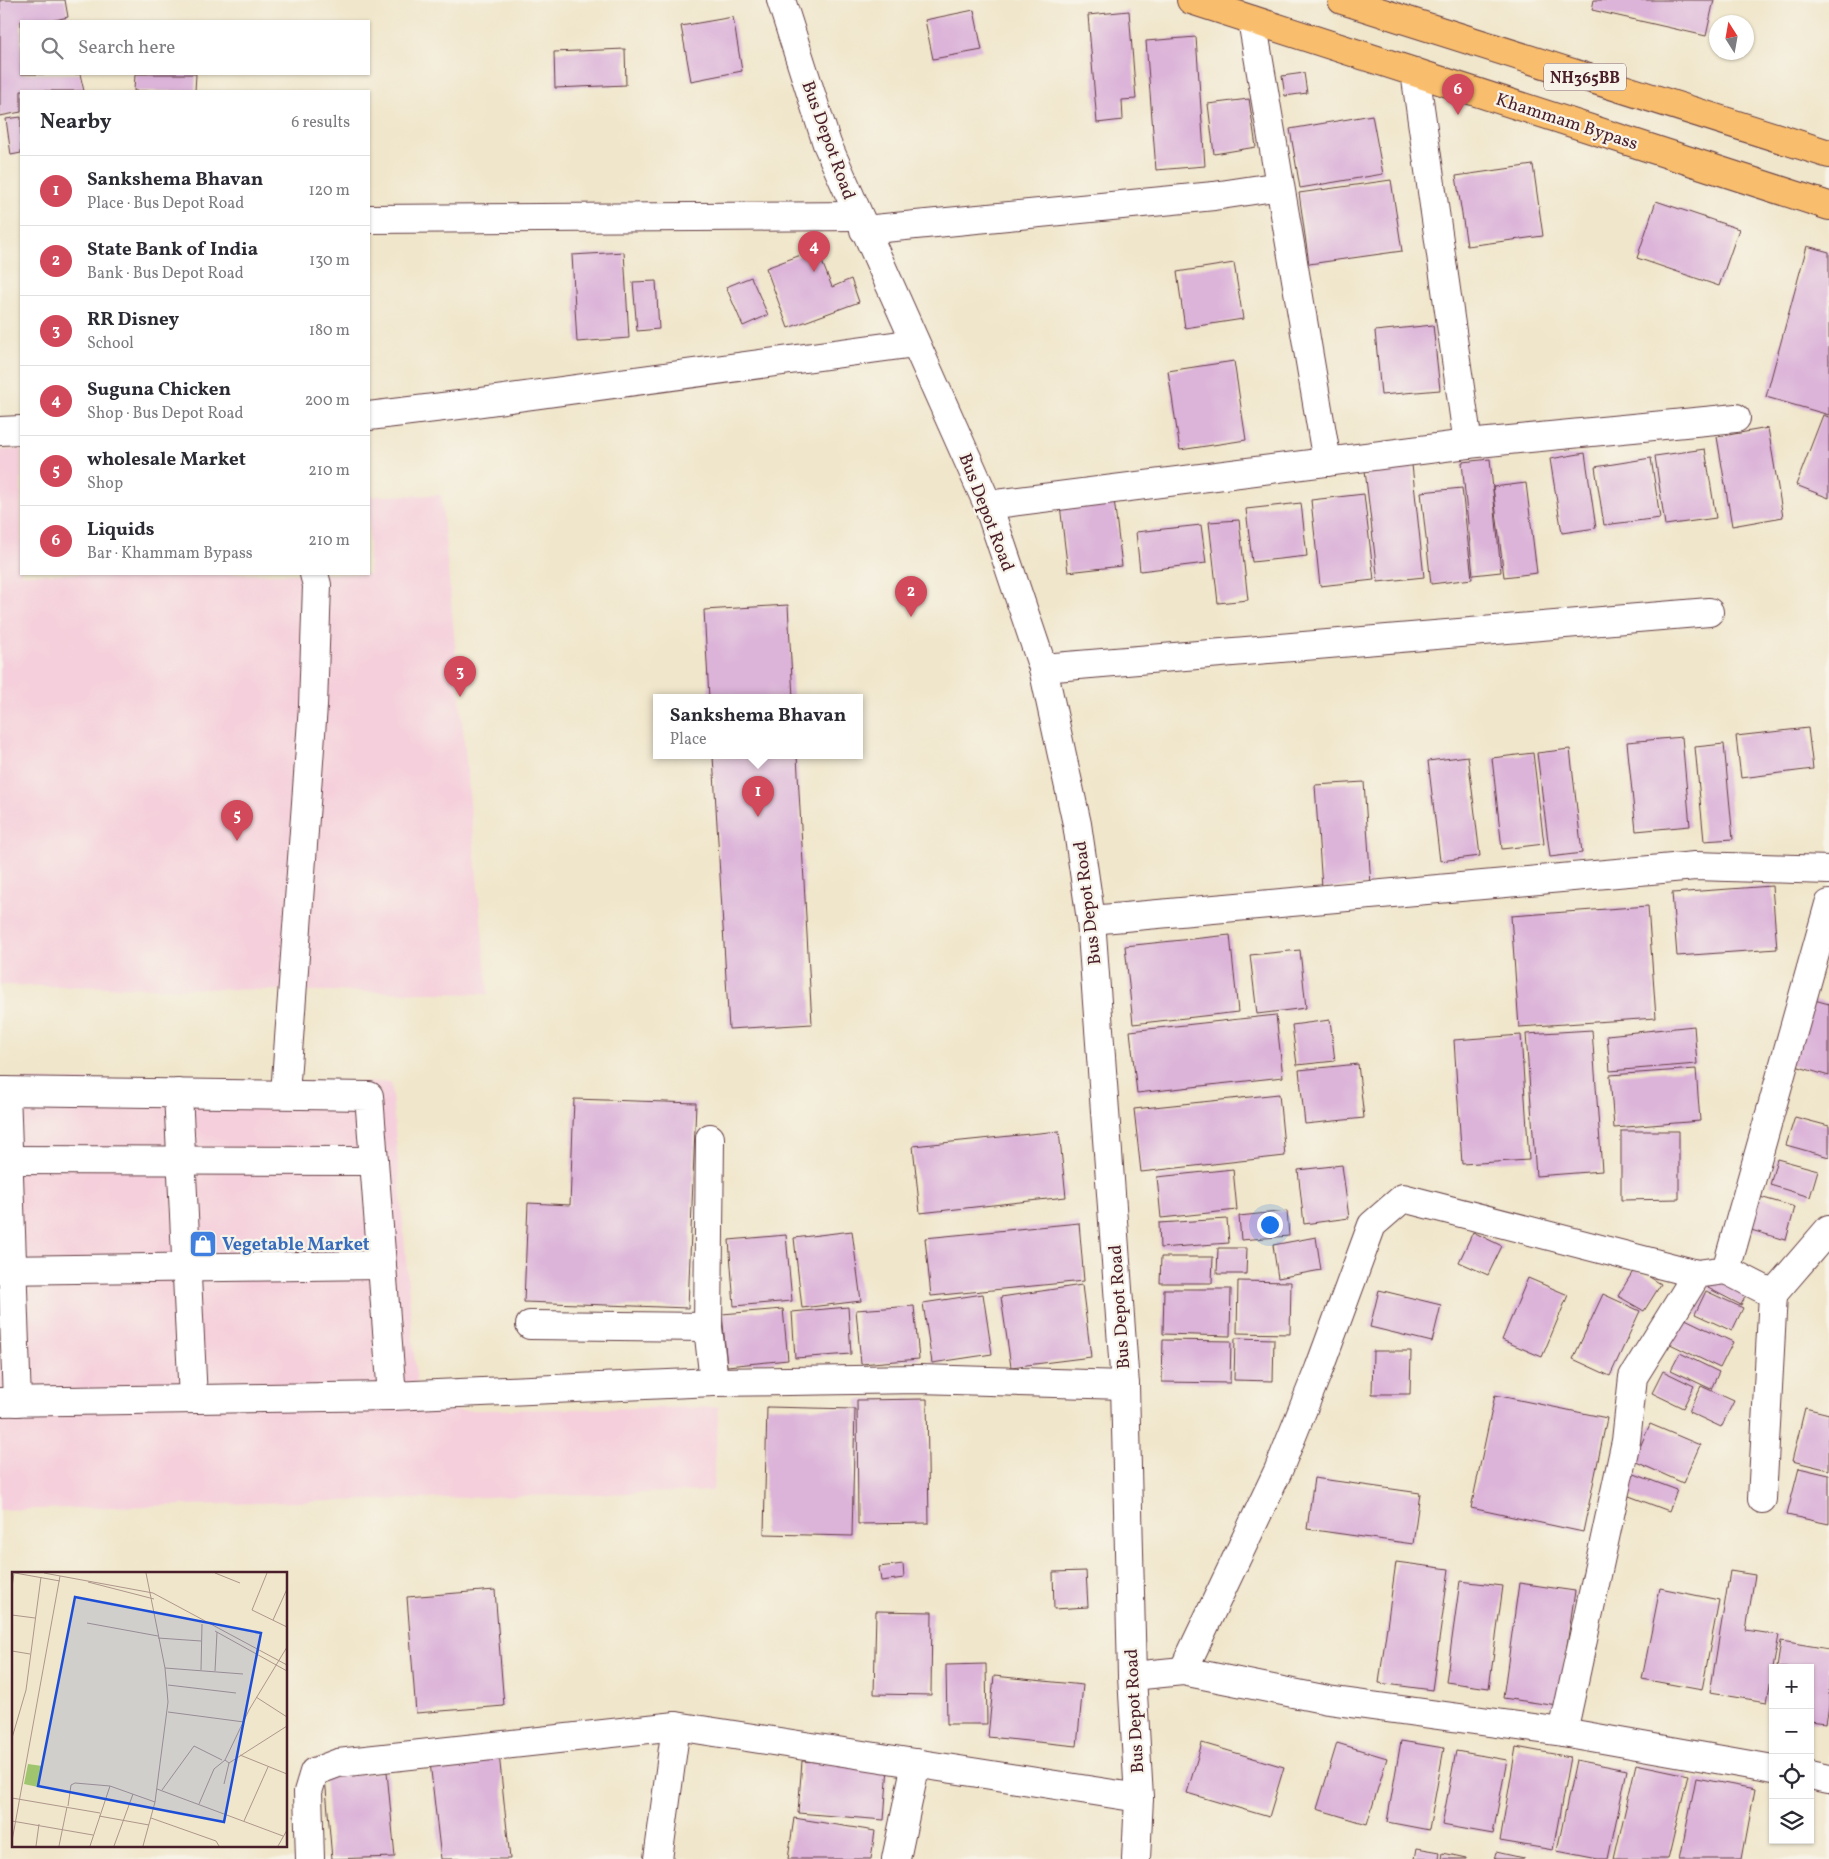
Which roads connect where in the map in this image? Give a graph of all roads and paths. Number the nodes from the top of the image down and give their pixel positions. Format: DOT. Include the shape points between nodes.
graph roads {
  1 [pos="781,0"];
  2 [pos="1190,0"];
  3 [pos="1342,0"];
  4 [pos="1252,20"];
  5 [pos="1415,72"];
  6 [pos="1829,154"];
  7 [pos="1280,186"];
  8 [pos="1829,206"];
  9 [pos="370,219"];
  10 [pos="861,223"];
  11 [pos="915,343"];
  12 [pos="370,416"];
  13 [pos="1736,418"];
  14 [pos="20,430"];
  15 [pos="0,431"];
  16 [pos="1468,444"];
  17 [pos="1327,462"];
  18 [pos="988,505"];
  19 [pos="314,575"];
  20 [pos="1709,612"];
  21 [pos="1043,668"];
  22 [pos="1829,870"];
  23 [pos="1829,904"];
  24 [pos="1091,920"];
  25 [pos="3,1091"];
  26 [pos="178,1093"];
  27 [pos="285,1094"];
  28 [pos="710,1138"];
  29 [pos="4,1160"];
  30 [pos="181,1160"];
  31 [pos="374,1160"];
  32 [pos="1829,1229"];
  33 [pos="382,1265"];
  34 [pos="186,1267"];
  35 [pos="6,1270"];
  36 [pos="1726,1270"];
  37 [pos="1697,1274"];
  38 [pos="1774,1294"];
  39 [pos="530,1325"];
  40 [pos="708,1327"];
  41 [pos="714,1382"];
  42 [pos="1125,1385"];
  43 [pos="392,1396"];
  44 [pos="193,1399"];
  45 [pos="8,1402"];
  46 [pos="1762,1498"];
  47 [pos="1183,1671"];
  48 [pos="1132,1676"];
  49 [pos="676,1726"];
  50 [pos="1563,1732"];
  51 [pos="916,1763"];
  52 [pos="1769,1768"];
  53 [pos="1814,1777"];
  54 [pos="1829,1779"];
  55 [pos="1139,1798"];
  56 [pos="310,1859"];
  57 [pos="658,1859"];
  58 [pos="896,1859"];
  59 [pos="1136,1859"];
  1 -- 10 [label="street, Bus Depot Road" via="827,144"];
  2 -- 4 [label="highway, Khammam Bypass / NH365BB"];
  3 -- 6 [label="highway, NH365BB"];
  4 -- 5 [label="highway, Khammam Bypass / NH365BB"];
  4 -- 7 [label="street"];
  5 -- 8 [label="highway, Khammam Bypass / NH365BB"];
  5 -- 16 [label="street"];
  7 -- 10 [label="street" via="1214,196"];
  7 -- 17 [label="street"];
  9 -- 10 [label="street"];
  10 -- 11 [label="street, Bus Depot Road"];
  11 -- 12 [label="street"];
  11 -- 18 [label="street, Bus Depot Road"];
  13 -- 16 [label="street"];
  14 -- 15 [label="street"];
  16 -- 17 [label="street"];
  17 -- 18 [label="street"];
  18 -- 21 [label="street, Bus Depot Road"];
  19 -- 27 [label="street" via="317,586 314,706"];
  20 -- 21 [label="street"];
  21 -- 24 [label="street, Bus Depot Road" via="1077,824"];
  22 -- 24 [label="street" via="1695,866"];
  23 -- 36 [label="street"];
  24 -- 42 [label="street, Bus Depot Road"];
  25 -- 26 [label="street"];
  25 -- 29 [label="street"];
  26 -- 27 [label="street"];
  26 -- 30 [label="street"];
  27 -- 31 [label="street" via="369,1096"];
  28 -- 40 [label="street"];
  29 -- 30 [label="street"];
  29 -- 35 [label="street"];
  30 -- 31 [label="street"];
  30 -- 34 [label="street"];
  31 -- 33 [label="street"];
  32 -- 38 [label="street"];
  33 -- 34 [label="street"];
  33 -- 43 [label="street"];
  34 -- 35 [label="street"];
  34 -- 44 [label="street"];
  35 -- 45 [label="street"];
  36 -- 37 [label="street"];
  36 -- 38 [label="street"];
  37 -- 47 [label="street" via="1402,1198 1372,1225 1278,1472"];
  37 -- 50 [label="street" via="1633,1377 1626,1441"];
  38 -- 46 [label="street"];
  39 -- 40 [label="street"];
  40 -- 41 [label="street"];
  41 -- 42 [label="street" via="919,1379"];
  41 -- 43 [label="street"];
  42 -- 48 [label="street, Bus Depot Road"];
  43 -- 44 [label="street"];
  44 -- 45 [label="street"];
  47 -- 48 [label="street"];
  47 -- 50 [label="street" via="1328,1700"];
  48 -- 55 [label="street, Bus Depot Road"];
  49 -- 51 [label="street"];
  49 -- 56 [label="street" via="338,1763 314,1772 308,1792"];
  49 -- 57 [label="street"];
  50 -- 52 [label="street"];
  51 -- 55 [label="street"];
  51 -- 58 [label="street"];
  53 -- 54 [label="street"];
  55 -- 59 [label="street, Bus Depot Road"];
}
